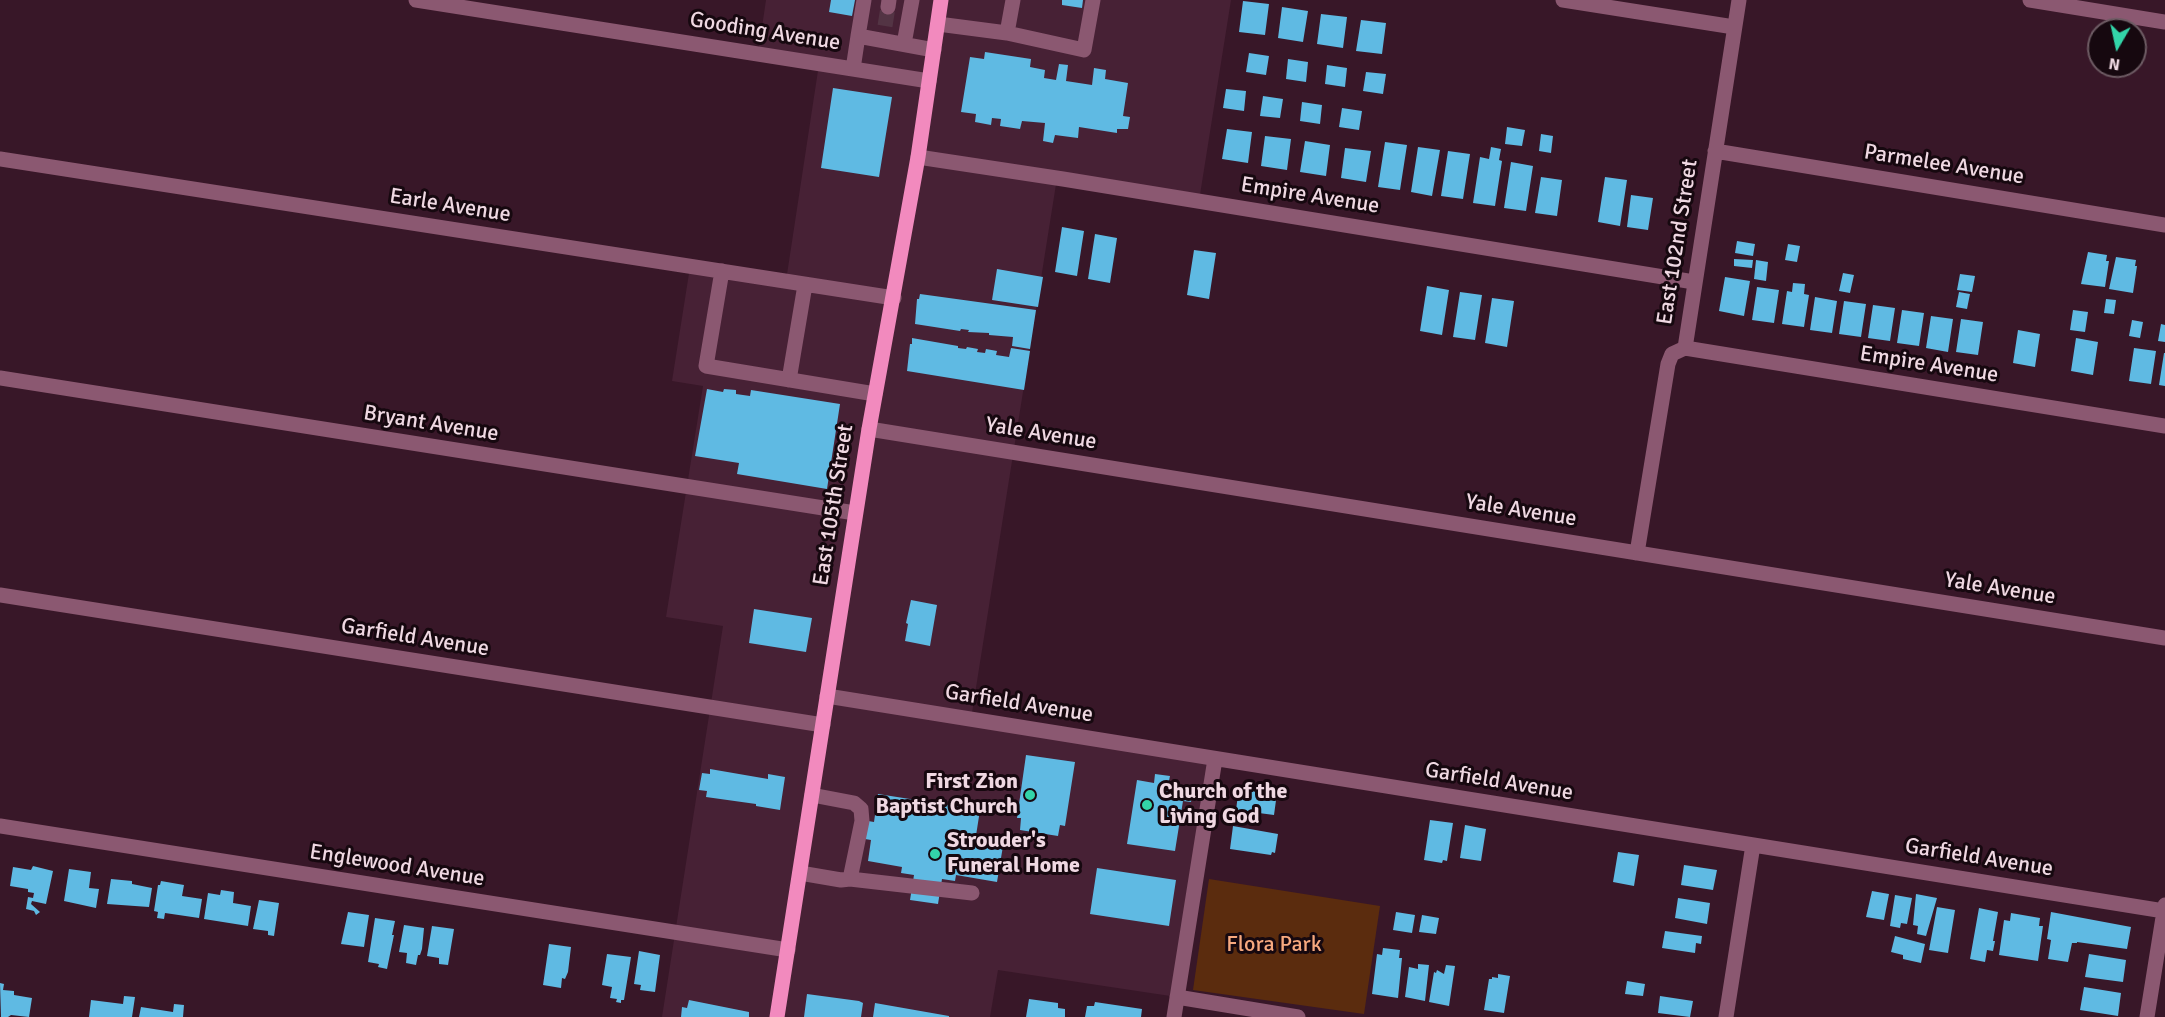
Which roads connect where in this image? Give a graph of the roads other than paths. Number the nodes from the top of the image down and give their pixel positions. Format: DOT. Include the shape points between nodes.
graph roads {
  1 [pos="416,0"];
  2 [pos="864,0"];
  3 [pos="912,0"];
  4 [pos="941,0"];
  5 [pos="1012,0"];
  6 [pos="1563,0"];
  7 [pos="1739,0"];
  8 [pos="2030,0"];
  9 [pos="1092,7"];
  10 [pos="2165,22"];
  11 [pos="938,24"];
  12 [pos="1734,27"];
  13 [pos="1007,33"];
  14 [pos="858,36"];
  15 [pos="904,44"];
  16 [pos="934,50"];
  17 [pos="853,69"];
  18 [pos="928,81"];
  19 [pos="1715,151"];
  20 [pos="918,157"];
  21 [pos="0,159"];
  22 [pos="2165,225"];
  23 [pos="722,271"];
  24 [pos="1694,282"];
  25 [pos="805,285"];
  26 [pos="894,298"];
  27 [pos="1685,348"];
  28 [pos="0,378"];
  29 [pos="789,380"];
  30 [pos="875,394"];
  31 [pos="2165,426"];
  32 [pos="869,429"];
  33 [pos="855,513"];
  34 [pos="1637,553"];
  35 [pos="0,595"];
  36 [pos="2165,638"];
  37 [pos="827,696"];
  38 [pos="823,725"];
  39 [pos="1215,759"];
  40 [pos="812,795"];
  41 [pos="0,826"];
  42 [pos="1753,845"];
  43 [pos="800,873"];
  44 [pos="850,879"];
  45 [pos="972,893"];
  46 [pos="2164,908"];
  47 [pos="788,951"];
  48 [pos="1177,997"];
  49 [pos="777,1017"];
  50 [pos="1174,1017"];
  51 [pos="1298,1017"];
  52 [pos="1726,1017"];
  53 [pos="2147,1017"];
  1 -- 17 [label="street, Gooding Avenue"];
  2 -- 14 [label="street"];
  3 -- 15 [label="street"];
  4 -- 11 [label="main road, East 105th Street"];
  5 -- 13 [label="street"];
  6 -- 12 [label="street"];
  7 -- 12 [label="street, East 102nd Street"];
  8 -- 10 [label="street"];
  9 -- 13 [label="street" via="1084,50"];
  11 -- 13 [label="street"];
  11 -- 16 [label="main road, East 105th Street"];
  12 -- 19 [label="street, East 102nd Street"];
  14 -- 15 [label="street" via="884,33"];
  14 -- 17 [label="street"];
  15 -- 16 [label="street"];
  16 -- 18 [label="main road, East 105th Street"];
  17 -- 18 [label="street, Gooding Avenue"];
  18 -- 20 [label="main road, East 105th Street"];
  19 -- 22 [label="street, Parmelee Avenue"];
  19 -- 24 [label="street, East 102nd Street"];
  20 -- 24 [label="street, Empire Avenue"];
  20 -- 26 [label="main road, East 105th Street"];
  21 -- 23 [label="street, Earle Avenue"];
  23 -- 25 [label="street, Earle Avenue"];
  23 -- 29 [label="street" via="706,366"];
  24 -- 27 [label="street, East 102nd Street"];
  25 -- 26 [label="street, Earle Avenue"];
  25 -- 29 [label="street"];
  26 -- 30 [label="main road, East 105th Street"];
  27 -- 31 [label="street, Empire Avenue"];
  27 -- 34 [label="street, East 102nd Street" via="1672,354 1668,364"];
  28 -- 33 [label="street, Bryant Avenue"];
  29 -- 30 [label="street"];
  30 -- 32 [label="main road, East 105th Street"];
  32 -- 33 [label="main road, East 105th Street"];
  32 -- 34 [label="street, Yale Avenue"];
  33 -- 37 [label="main road, East 105th Street"];
  34 -- 36 [label="street, Yale Avenue"];
  35 -- 38 [label="street, Garfield Avenue"];
  37 -- 38 [label="main road, East 105th Street"];
  37 -- 39 [label="street, Garfield Avenue"];
  38 -- 40 [label="main road, East 105th Street"];
  39 -- 42 [label="street, Garfield Avenue"];
  39 -- 48 [label="street"];
  40 -- 43 [label="main road, East 105th Street"];
  40 -- 44 [label="street" via="854,803 861,809"];
  41 -- 47 [label="street, Englewood Avenue"];
  42 -- 46 [label="street, Garfield Avenue"];
  42 -- 52 [label="street"];
  43 -- 44 [label="street"];
  43 -- 47 [label="main road, East 105th Street"];
  44 -- 45 [label="street"];
  46 -- 53 [label="street"];
  47 -- 49 [label="main road, East 105th Street"];
  48 -- 50 [label="street"];
  48 -- 51 [label="street"];
}
